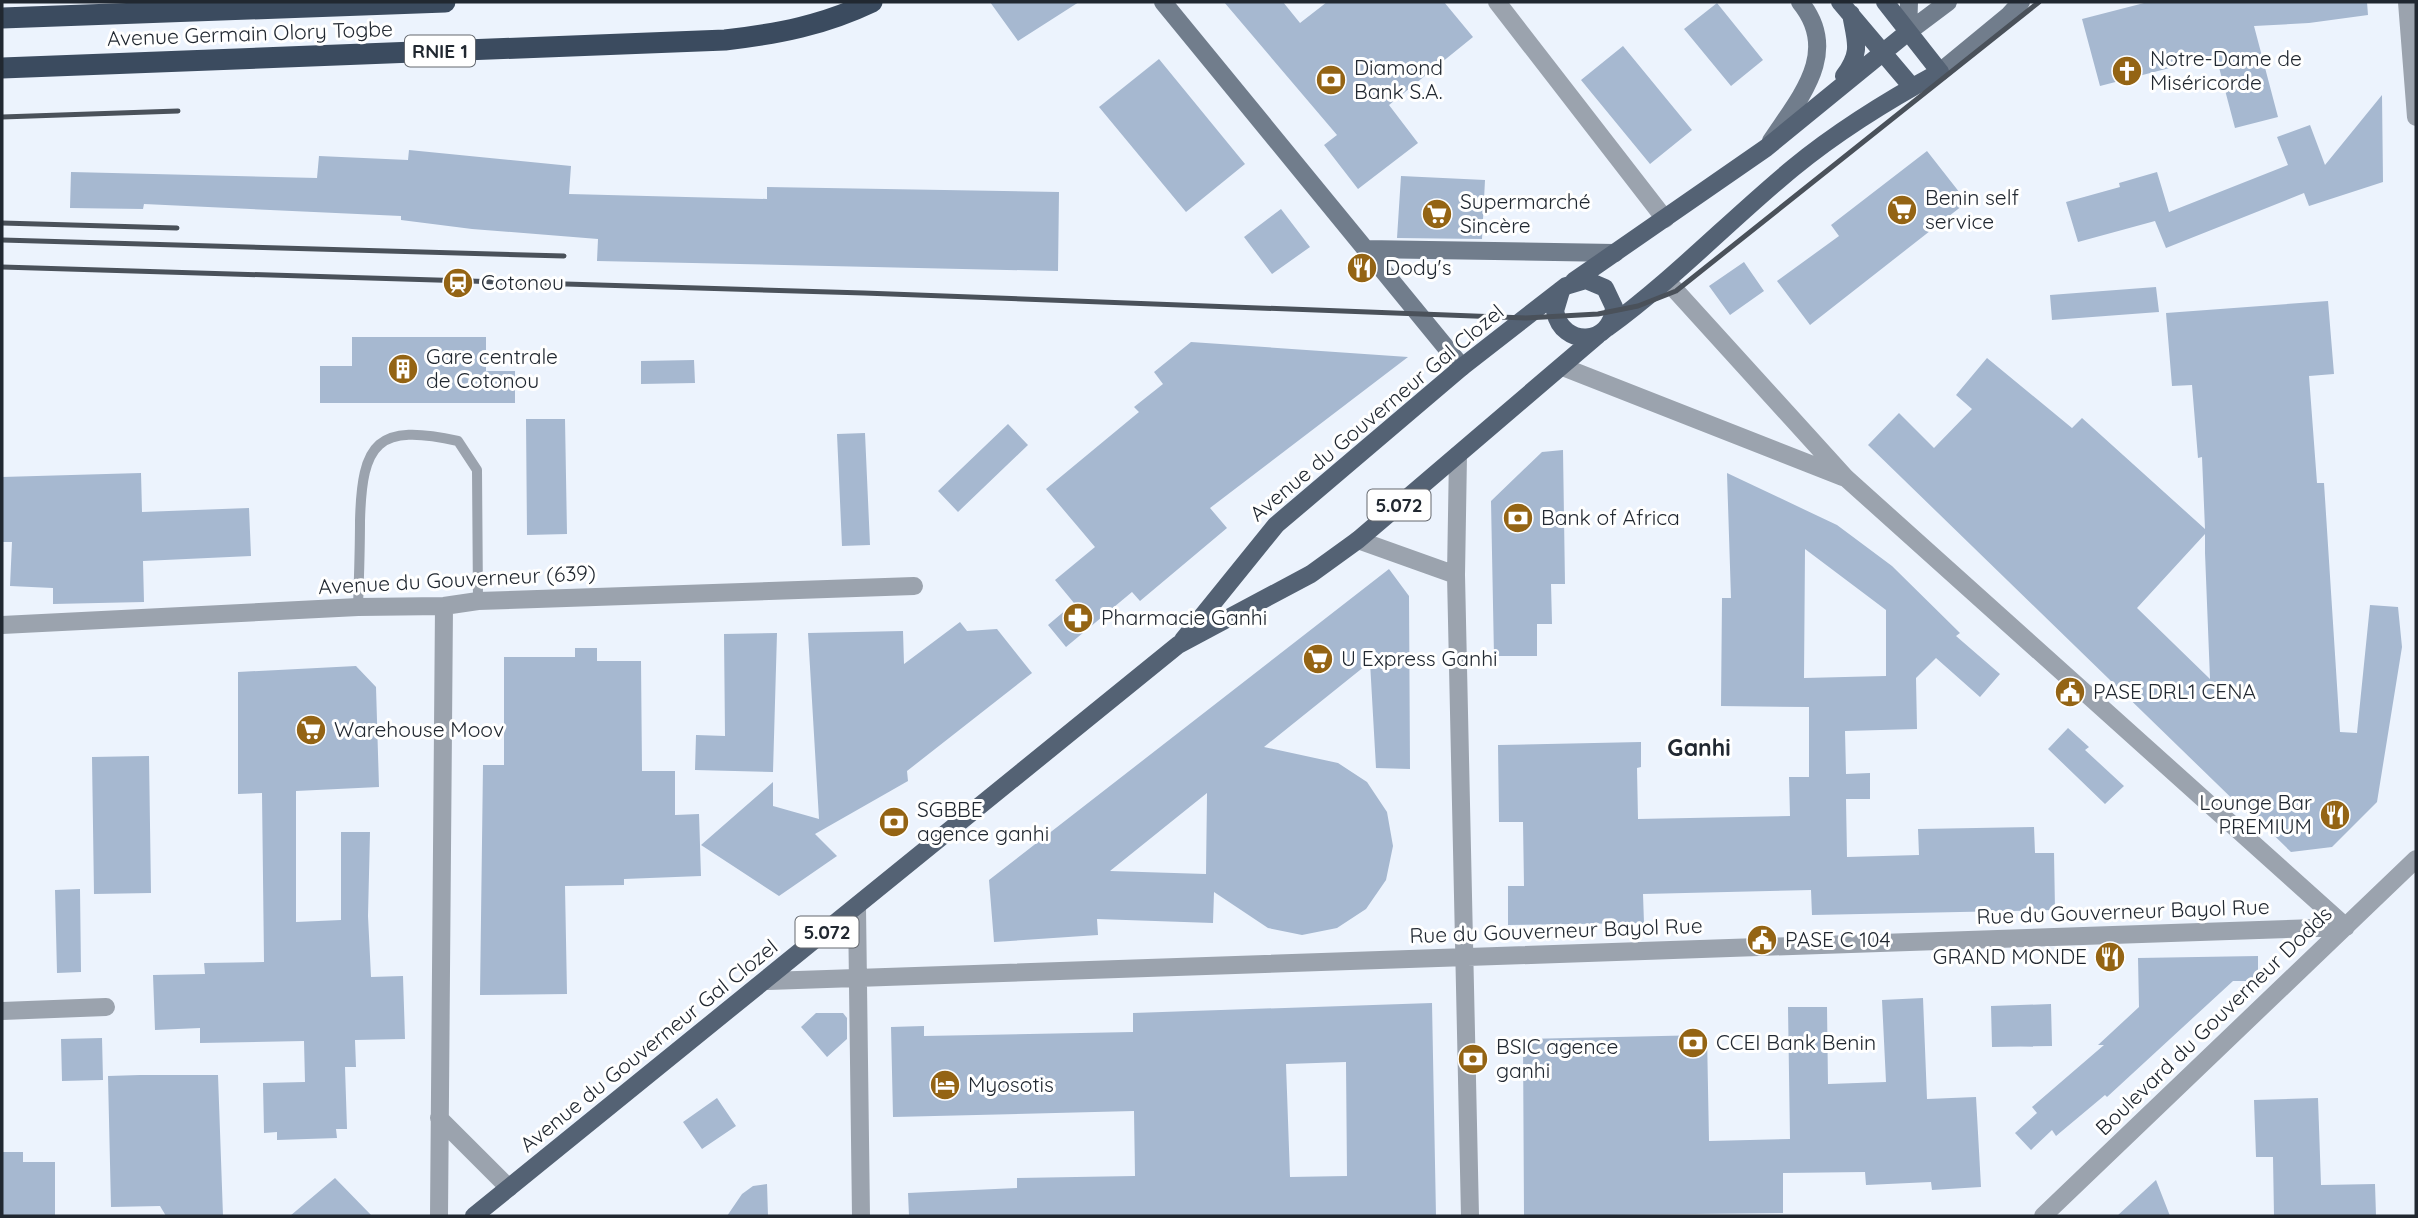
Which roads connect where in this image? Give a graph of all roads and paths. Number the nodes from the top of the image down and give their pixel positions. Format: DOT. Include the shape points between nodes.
graph roads {
  1 [pos="445,2"];
  2 [pos="872,2"];
  3 [pos="1163,2"];
  4 [pos="1497,2"];
  5 [pos="1800,2"];
  6 [pos="1885,2"];
  7 [pos="1909,2"];
  8 [pos="1948,2"];
  9 [pos="2021,2"];
  10 [pos="2407,2"];
  11 [pos="1846,8"];
  12 [pos="2,18"];
  13 [pos="1908,32"];
  14 [pos="1883,50"];
  15 [pos="2414,65"];
  16 [pos="2,68"];
  17 [pos="1940,72"];
  18 [pos="1912,87"];
  19 [pos="1832,93"];
  20 [pos="2416,117"];
  21 [pos="1766,148"];
  22 [pos="1665,219"];
  23 [pos="1366,249"];
  24 [pos="1615,253"];
  25 [pos="1667,281"];
  26 [pos="1565,288"];
  27 [pos="1602,332"];
  28 [pos="1462,367"];
  29 [pos="1563,367"];
  30 [pos="1458,455"];
  31 [pos="1846,478"];
  32 [pos="1358,540"];
  33 [pos="1456,575"];
  34 [pos="914,586"];
  35 [pos="478,601"];
  36 [pos="444,606"];
  37 [pos="358,607"];
  38 [pos="2,625"];
  39 [pos="1178,645"];
  40 [pos="2416,859"];
  41 [pos="857,907"];
  42 [pos="2346,927"];
  43 [pos="1465,957"];
  44 [pos="858,978"];
  45 [pos="768,981"];
  46 [pos="106,1007"];
  47 [pos="2,1011"];
  48 [pos="439,1118"];
  49 [pos="509,1188"];
  50 [pos="439,1216"];
  51 [pos="474,1216"];
  52 [pos="861,1216"];
  53 [pos="1470,1216"];
  54 [pos="2043,1216"];
  1 -- 12 [label="highway, Avenue Germain Olory Togbe"];
  2 -- 16 [label="highway, Avenue Germain Olory Togbe / RNIE 1" via="798,30 725,40"];
  3 -- 23 [label="street"];
  4 -- 22 [label="street"];
  5 -- 21 [label="street" via="1810,14 1818,50 1806,87"];
  6 -- 13 [label="main road"];
  7 -- 13 [label="street"];
  8 -- 13 [label="street, Avenue du Gouverneur Gal Clozel / 5.072"];
  9 -- 17 [label="street, Avenue du Gouverneur Gal Clozel / 5.072"];
  10 -- 15 [label="street"];
  11 -- 14 [label="main road"];
  11 -- 19 [label="main road" via="1857,44 1856,60"];
  13 -- 14 [label="main road, Avenue du Gouverneur Gal Clozel / 5.072"];
  13 -- 17 [label="main road"];
  14 -- 18 [label="main road"];
  14 -- 19 [label="main road, Avenue du Gouverneur Gal Clozel / 5.072"];
  15 -- 20 [label="street"];
  17 -- 18 [label="main road, Avenue du Gouverneur Gal Clozel / 5.072"];
  18 -- 25 [label="main road, Avenue du Gouverneur Gal Clozel / 5.072" via="1796,165"];
  19 -- 21 [label="main road, Avenue du Gouverneur Gal Clozel / 5.072"];
  21 -- 22 [label="main road, Avenue du Gouverneur Gal Clozel / 5.072"];
  22 -- 24 [label="main road, Avenue du Gouverneur Gal Clozel / 5.072"];
  23 -- 24 [label="street"];
  23 -- 28 [label="street"];
  24 -- 26 [label="main road, Avenue du Gouverneur Gal Clozel / 5.072"];
  25 -- 27 [label="main road, Avenue du Gouverneur Gal Clozel / 5.072"];
  25 -- 31 [label="street"];
  26 -- 27 [label="main road" via="1555,307 1561,328 1578,338"];
  26 -- 27 [label="main road" via="1593,281 1607,291 1614,311"];
  26 -- 28 [label="main road, Avenue du Gouverneur Gal Clozel / 5.072"];
  27 -- 29 [label="main road, Avenue du Gouverneur Gal Clozel / 5.072"];
  28 -- 39 [label="main road, Avenue du Gouverneur Gal Clozel / 5.072" via="1276,525"];
  29 -- 30 [label="main road, Avenue du Gouverneur Gal Clozel / 5.072"];
  29 -- 31 [label="street"];
  30 -- 32 [label="main road, Avenue du Gouverneur Gal Clozel / 5.072"];
  30 -- 33 [label="street"];
  31 -- 42 [label="street"];
  32 -- 33 [label="street"];
  32 -- 39 [label="main road, Avenue du Gouverneur Gal Clozel / 5.072" via="1311,574"];
  33 -- 43 [label="street"];
  34 -- 35 [label="street, Avenue du Gouverneur (639)"];
  35 -- 36 [label="street, Avenue du Gouverneur (639)"];
  35 -- 37 [label="lane" via="477,470 458,441 420,433 390,438 370,454 361,478"];
  36 -- 37 [label="street, Avenue du Gouverneur (639)"];
  36 -- 48 [label="street"];
  37 -- 38 [label="street, Avenue du Gouverneur (639)"];
  39 -- 41 [label="main road, Avenue du Gouverneur Gal Clozel / 5.072"];
  40 -- 42 [label="street, Boulevard du Gouverneur Dodds"];
  41 -- 44 [label="street"];
  41 -- 45 [label="main road, Avenue du Gouverneur Gal Clozel / 5.072"];
  42 -- 43 [label="street, Rue du Gouverneur Bayol Rue"];
  42 -- 54 [label="street, Boulevard du Gouverneur Dodds"];
  43 -- 44 [label="street, Rue du Gouverneur Bayol Rue"];
  43 -- 53 [label="street"];
  44 -- 45 [label="street, Rue du Gouverneur Bayol Rue"];
  44 -- 52 [label="street"];
  45 -- 49 [label="main road, Avenue du Gouverneur Gal Clozel / 5.072"];
  46 -- 47 [label="street"];
  48 -- 49 [label="street"];
  48 -- 50 [label="street"];
  49 -- 51 [label="main road, Avenue du Gouverneur Gal Clozel / 5.072"];
}
